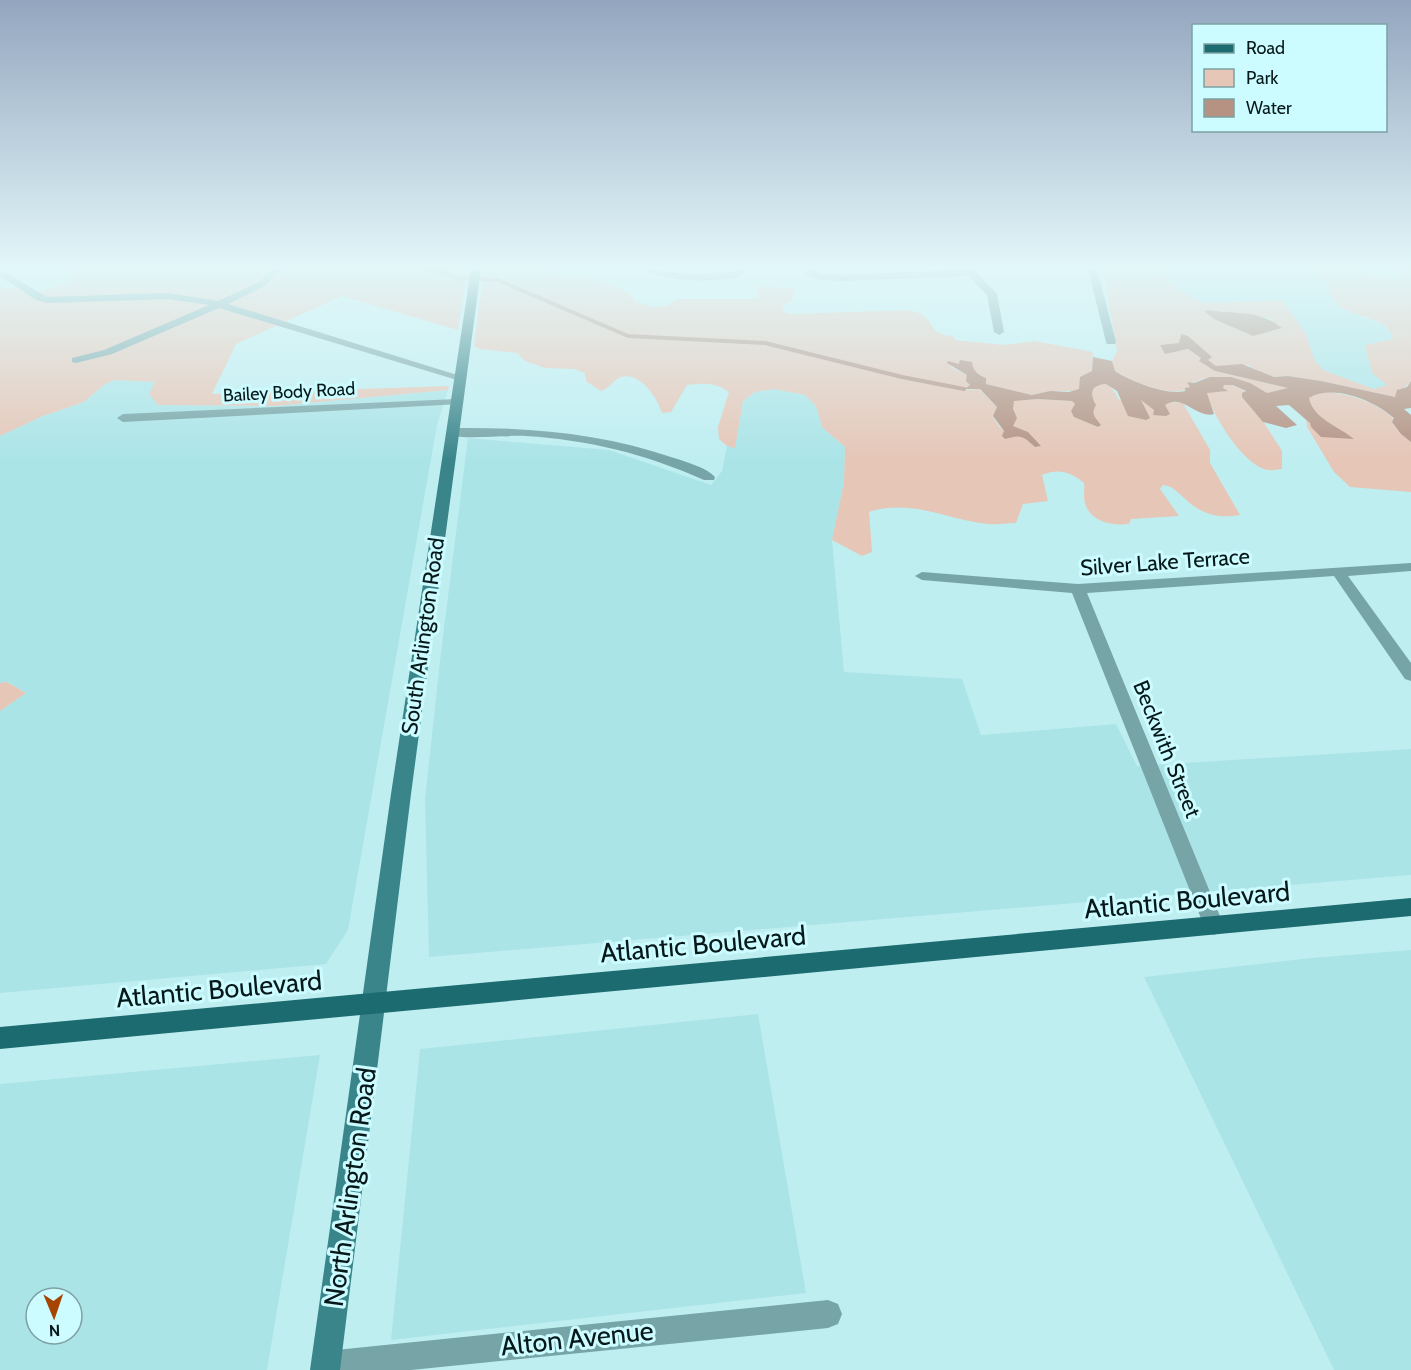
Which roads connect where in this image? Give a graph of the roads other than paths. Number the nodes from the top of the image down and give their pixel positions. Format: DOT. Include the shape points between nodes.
graph roads {
  1 [pos="152,333"];
  2 [pos="316,333"];
  3 [pos="467,333"];
  4 [pos="1109,333"];
  5 [pos="1111,342"];
  6 [pos="76,360"];
  7 [pos="461,378"];
  8 [pos="456,402"];
  9 [pos="123,418"];
  10 [pos="452,432"];
  11 [pos="709,477"];
  12 [pos="1411,567"];
  13 [pos="1338,572"];
  14 [pos="922,576"];
  15 [pos="1078,589"];
  16 [pos="1411,675"];
  17 [pos="1411,907"];
  18 [pos="1214,926"];
  19 [pos="374,1004"];
  20 [pos="0,1038"];
  21 [pos="828,1314"];
  22 [pos="325,1367"];
  1 -- 6 [label="street" via="108,352"];
  2 -- 7 [label="street"];
  3 -- 7 [label="main road, South Arlington Road"];
  4 -- 5 [label="street"];
  7 -- 8 [label="main road, South Arlington Road"];
  8 -- 9 [label="street, Bailey Body Road"];
  8 -- 10 [label="main road, South Arlington Road"];
  10 -- 11 [label="street" via="535,431 614,442 648,451"];
  10 -- 19 [label="main road, South Arlington Road"];
  12 -- 13 [label="street, Silver Lake Terrace"];
  13 -- 15 [label="street, Silver Lake Terrace"];
  13 -- 16 [label="street"];
  14 -- 15 [label="street, Silver Lake Terrace"];
  15 -- 18 [label="street, Beckwith Street"];
  17 -- 18 [label="main road, Atlantic Boulevard"];
  18 -- 19 [label="main road, Atlantic Boulevard"];
  19 -- 20 [label="main road, Atlantic Boulevard"];
  19 -- 22 [label="main road, North Arlington Road"];
  21 -- 22 [label="street, Alton Avenue"];
}
